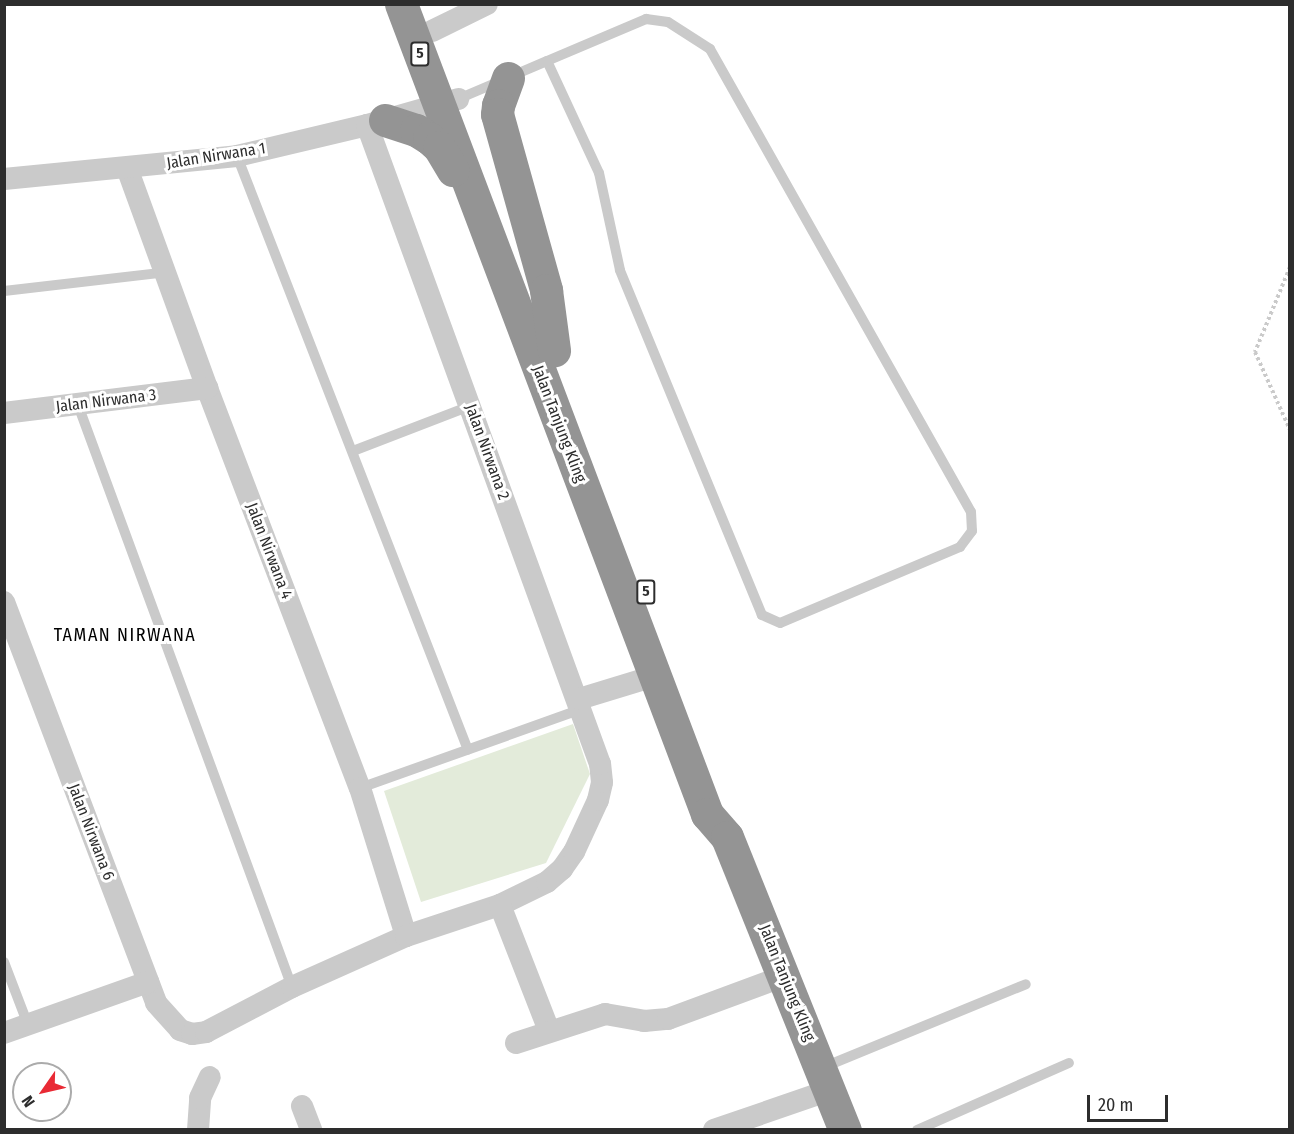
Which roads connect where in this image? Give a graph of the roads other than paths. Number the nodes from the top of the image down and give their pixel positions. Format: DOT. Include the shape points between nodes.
graph roads {
  1 [pos="401,4"];
  2 [pos="486,4"];
  3 [pos="427,18"];
  4 [pos="547,61"];
  5 [pos="508,78"];
  6 [pos="448,101"];
  7 [pos="376,122"];
  8 [pos="237,156"];
  9 [pos="127,168"];
  10 [pos="4,179"];
  11 [pos="482,218"];
  12 [pos="167,272"];
  13 [pos="4,291"];
  14 [pos="554,350"];
  15 [pos="207,388"];
  16 [pos="78,405"];
  17 [pos="470,406"];
  18 [pos="4,413"];
  19 [pos="353,451"];
  20 [pos="4,602"];
  21 [pos="654,675"];
  22 [pos="580,704"];
  23 [pos="468,750"];
  24 [pos="360,788"];
  25 [pos="727,837"];
  26 [pos="500,905"];
  27 [pos="406,936"];
  28 [pos="4,962"];
  29 [pos="784,976"];
  30 [pos="148,982"];
  31 [pos="1026,984"];
  32 [pos="292,987"];
  33 [pos="28,1024"];
  34 [pos="549,1031"];
  35 [pos="4,1033"];
  36 [pos="516,1043"];
  37 [pos="1069,1063"];
  38 [pos="210,1077"];
  39 [pos="826,1079"];
  40 [pos="302,1106"];
  41 [pos="198,1130"];
  42 [pos="311,1130"];
  43 [pos="714,1130"];
  44 [pos="845,1130"];
  45 [pos="917,1130"];
  1 -- 6 [label="highway, Jalan Tanjung Kling / 5"];
  2 -- 3 [label="street"];
  3 -- 6 [label="highway, Jalan Tanjung Kling / 5"];
  4 -- 4 [label="lane" via="646,18 668,22 710,49 971,512 972,531 960,547 780,623 762,615 620,270 599,173"];
  4 -- 5 [label="lane"];
  5 -- 6 [label="lane"];
  5 -- 14 [label="highway" via="497,114 546,290"];
  6 -- 7 [label="street, Jalan Nirwana 1"];
  6 -- 11 [label="highway, Jalan Tanjung Kling / 5"];
  6 -- 14 [label="highway, Jalan Tanjung Kling / 5"];
  7 -- 8 [label="street, Jalan Nirwana 1"];
  7 -- 11 [label="highway" via="416,130 438,147"];
  7 -- 17 [label="street, Jalan Nirwana 2"];
  8 -- 9 [label="street, Jalan Nirwana 1"];
  8 -- 19 [label="lane"];
  9 -- 10 [label="street, Jalan Nirwana 1"];
  9 -- 12 [label="street, Jalan Nirwana 4"];
  11 -- 21 [label="highway, Jalan Tanjung Kling / 5"];
  12 -- 13 [label="lane"];
  12 -- 15 [label="street, Jalan Nirwana 4"];
  14 -- 25 [label="highway, Jalan Tanjung Kling / 5" via="728,806"];
  15 -- 16 [label="street, Jalan Nirwana 3"];
  15 -- 24 [label="street, Jalan Nirwana 4"];
  16 -- 18 [label="street, Jalan Nirwana 3"];
  16 -- 32 [label="lane"];
  17 -- 19 [label="lane"];
  17 -- 22 [label="street, Jalan Nirwana 2"];
  19 -- 23 [label="lane"];
  20 -- 30 [label="street, Jalan Nirwana 6"];
  21 -- 22 [label="street"];
  21 -- 25 [label="highway, Jalan Tanjung Kling / 5" via="707,814"];
  22 -- 23 [label="lane"];
  22 -- 26 [label="street, Jalan Nirwana 2" via="600,764 598,800 562,869 548,882"];
  23 -- 24 [label="lane"];
  24 -- 27 [label="street, Jalan Nirwana 4"];
  25 -- 29 [label="highway, Jalan Tanjung Kling / 5"];
  26 -- 27 [label="street"];
  26 -- 34 [label="street"];
  27 -- 32 [label="street"];
  28 -- 33 [label="lane"];
  29 -- 34 [label="street" via="668,1018 644,1021 605,1014"];
  29 -- 39 [label="highway, Jalan Tanjung Kling / 5"];
  30 -- 32 [label="street, Jalan Nirwana 6" via="156,1003 180,1030 192,1034 206,1032"];
  30 -- 33 [label="street"];
  31 -- 39 [label="lane"];
  33 -- 35 [label="street"];
  34 -- 36 [label="street"];
  37 -- 45 [label="lane"];
  38 -- 41 [label="street" via="200,1098"];
  39 -- 43 [label="street"];
  39 -- 44 [label="highway, Jalan Tanjung Kling / 5"];
  40 -- 42 [label="street"];
}
